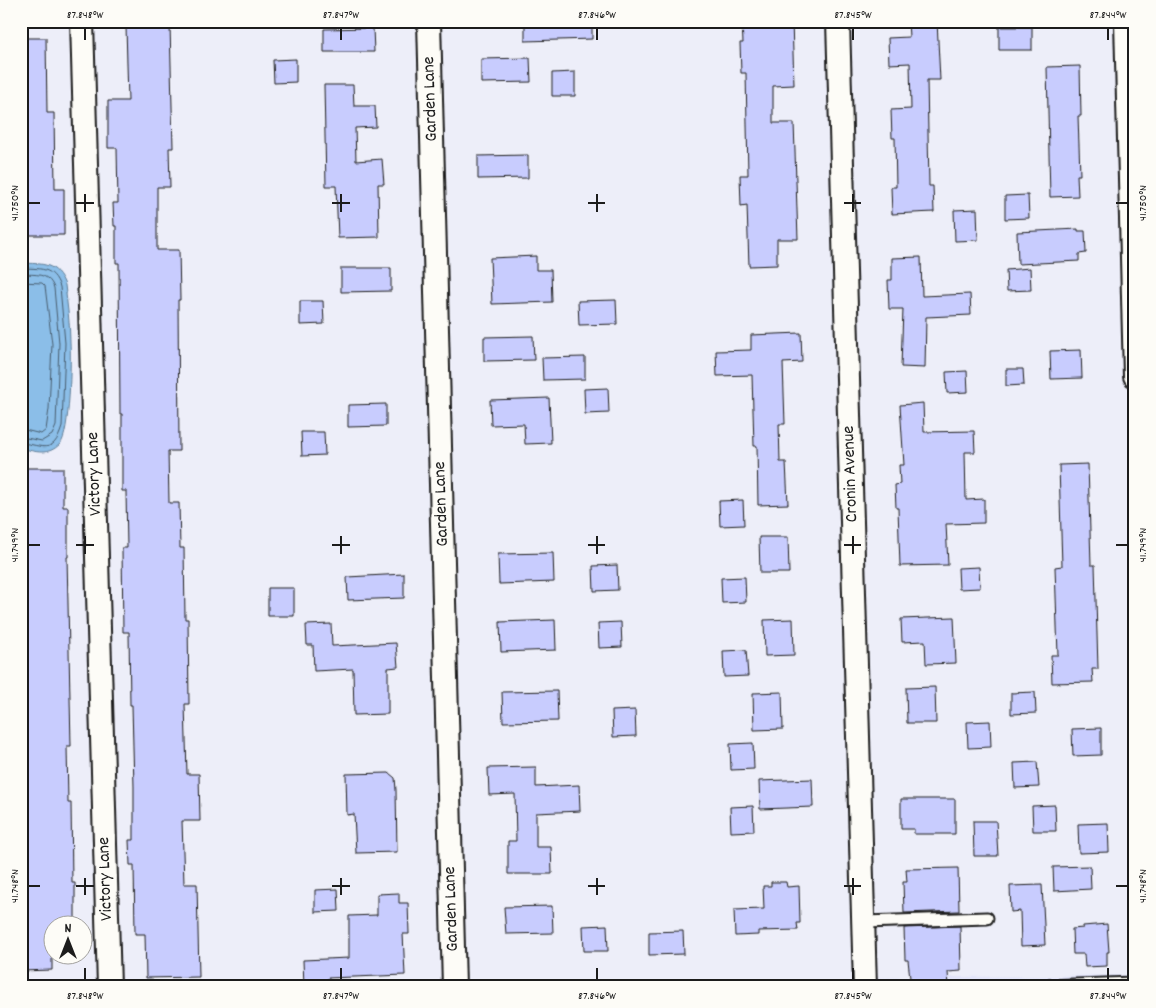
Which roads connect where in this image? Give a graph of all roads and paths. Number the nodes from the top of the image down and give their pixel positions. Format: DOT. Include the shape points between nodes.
graph roads {
  1 [pos="82,21"];
  2 [pos="429,21"];
  3 [pos="838,21"];
  4 [pos="1126,21"];
  5 [pos="1135,376"];
  6 [pos="987,918"];
  7 [pos="864,922"];
  8 [pos="1135,983"];
  9 [pos="110,987"];
  10 [pos="454,987"];
  11 [pos="865,987"];
  12 [pos="1014,987"];
  1 -- 9 [label="street, Victory Lane"];
  2 -- 10 [label="street, Garden Lane"];
  3 -- 7 [label="street, Cronin Avenue"];
  4 -- 5 [label="street"];
  6 -- 7 [label="lane"];
  7 -- 11 [label="street, Cronin Avenue"];
  8 -- 12 [label="lane"];
}
